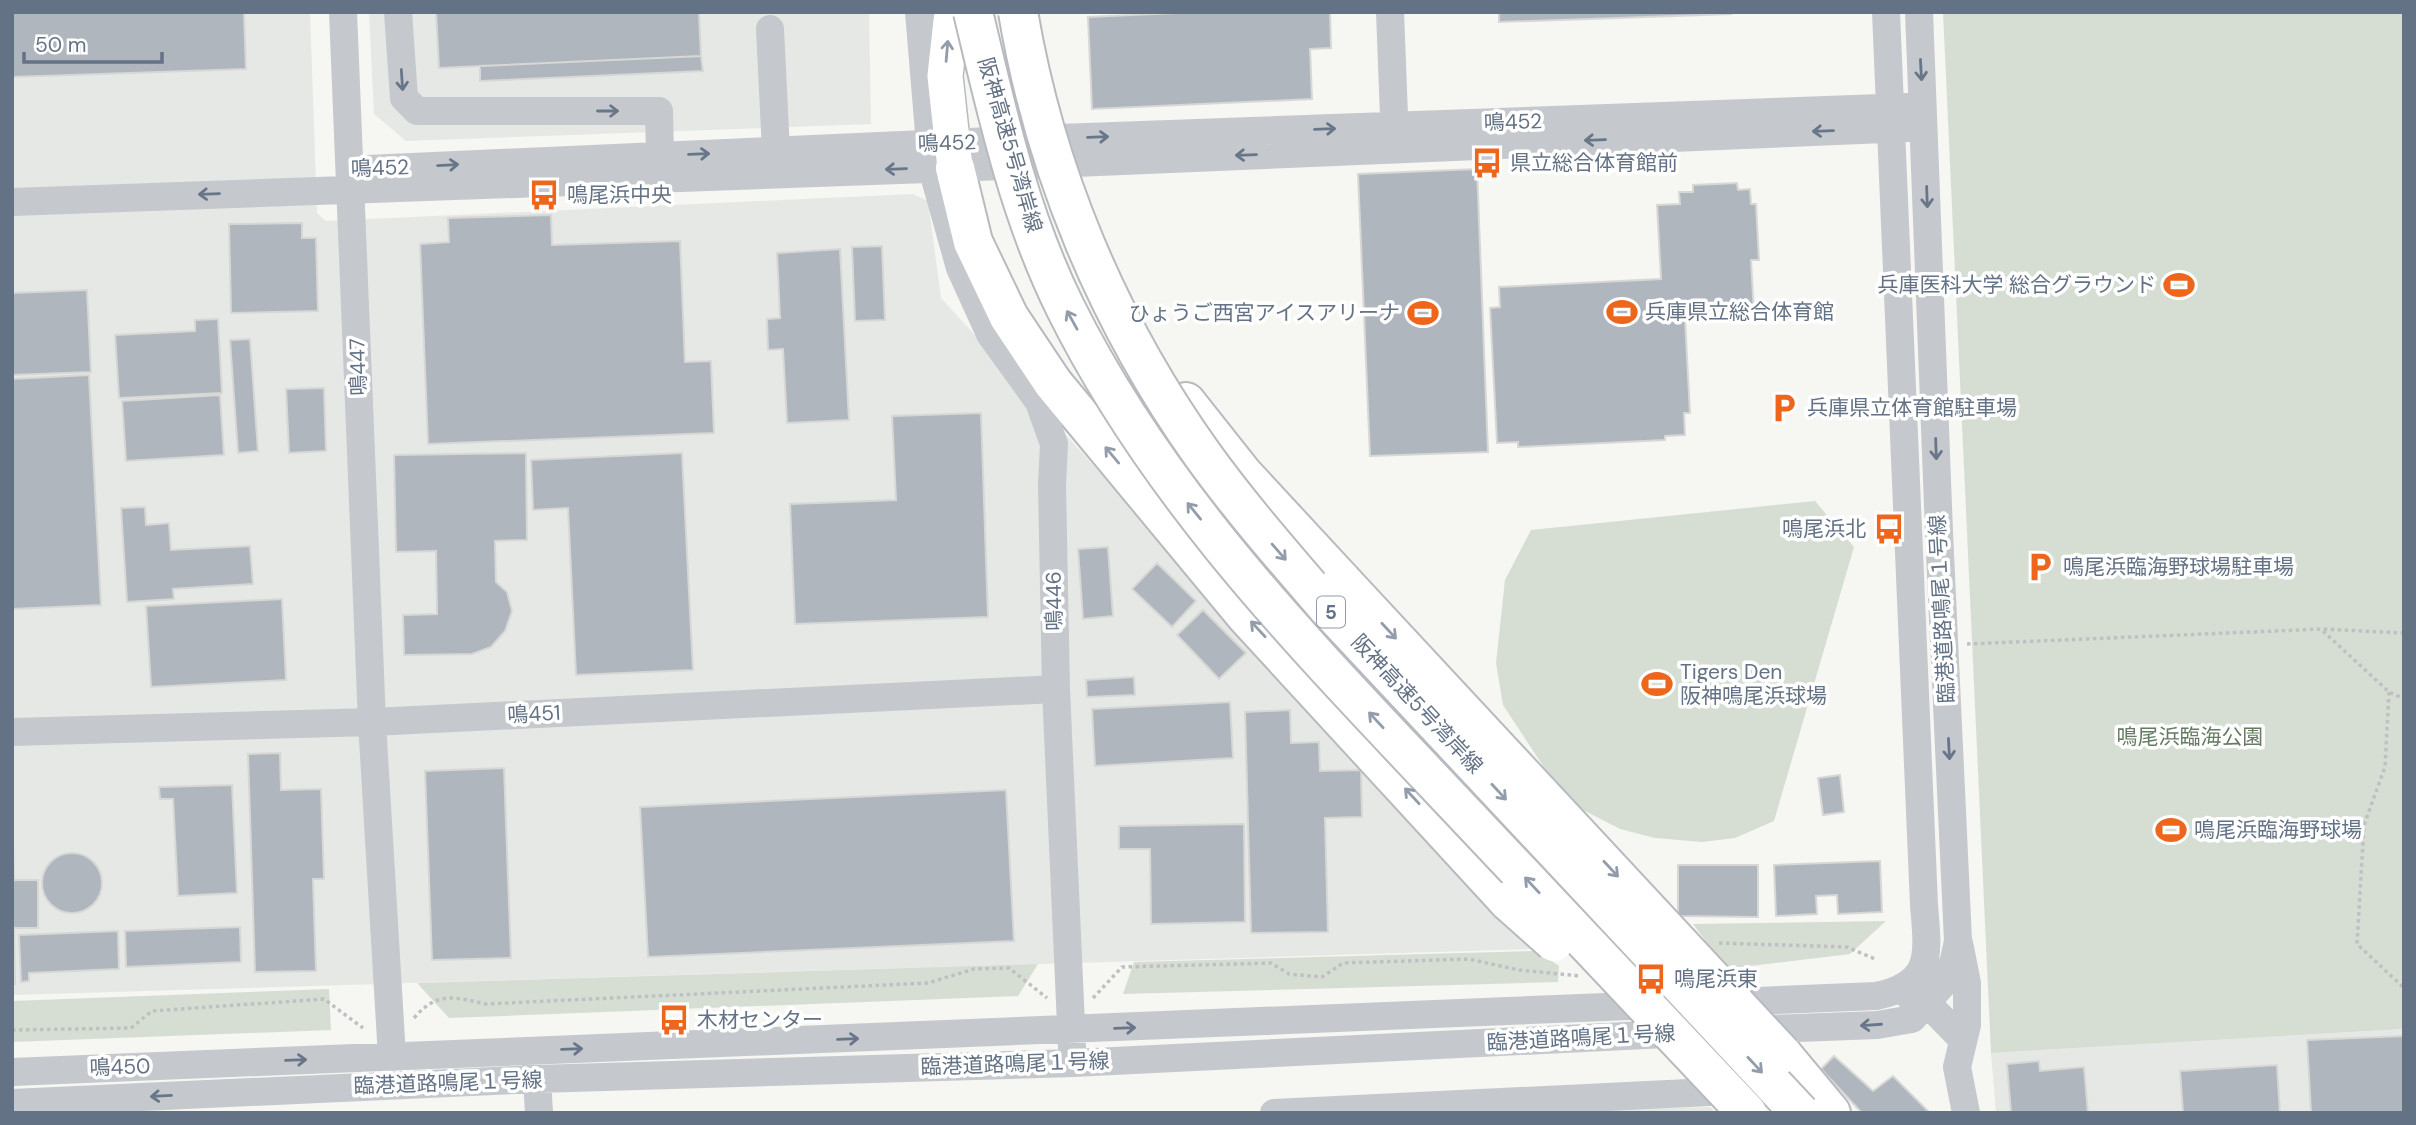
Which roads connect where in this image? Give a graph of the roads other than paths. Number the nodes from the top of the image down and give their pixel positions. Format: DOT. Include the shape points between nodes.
graph roads {
  1 [pos="343,12"];
  2 [pos="398,12"];
  3 [pos="919,12"];
  4 [pos="952,12"];
  5 [pos="973,12"];
  6 [pos="1018,12"];
  7 [pos="1036,12"];
  8 [pos="1390,12"];
  9 [pos="1886,12"];
  10 [pos="1919,12"];
  11 [pos="770,29"];
  12 [pos="1891,118"];
  13 [pos="1924,118"];
  14 [pos="1395,138"];
  15 [pos="776,151"];
  16 [pos="1063,151"];
  17 [pos="660,156"];
  18 [pos="942,156"];
  19 [pos="350,179"];
  20 [pos="12,182"];
  21 [pos="12,202"];
  22 [pos="1056,688"];
  23 [pos="372,722"];
  24 [pos="12,732"];
  25 [pos="1958,941"];
  26 [pos="1894,992"];
  27 [pos="1920,1011"];
  28 [pos="1072,1030"];
  29 [pos="535,1051"];
  30 [pos="1960,1054"];
  31 [pos="392,1057"];
  32 [pos="228,1063"];
  33 [pos="1073,1063"];
  34 [pos="12,1072"];
  35 [pos="537,1079"];
  36 [pos="1710,1092"];
  37 [pos="12,1103"];
  38 [pos="229,1103"];
  39 [pos="539,1113"];
  40 [pos="1274,1113"];
  41 [pos="1745,1113"];
  42 [pos="1800,1113"];
  43 [pos="1831,1113"];
  44 [pos="1966,1113"];
  1 -- 19 [label="street, 鳴447"];
  2 -- 17 [label="street, one-way" via="404,98 418,111 659,111"];
  3 -- 18 [label="street, 鳴446"];
  18 -- 4 [label="main road, one-way"];
  41 -- 5 [label="highway, 阪神高速5号湾岸線 / 5, one-way, bridge" via="1259,593 1171,482 1117,401 1050,271 1026,214 998,120"];
  6 -- 42 [label="highway, 阪神高速5号湾岸線 / 5, one-way, bridge" via="1038,113 1070,209 1151,375 1202,453 1326,606"];
  7 -- 16 [label="main road"];
  8 -- 14 [label="street"];
  9 -- 12 [label="street, 臨港道路鳴尾１号線"];
  10 -- 13 [label="street, 臨港道路鳴尾１号線, one-way"];
  11 -- 15 [label="street"];
  12 -- 13 [label="street, 鳴452"];
  12 -- 14 [label="street, 鳴452"];
  12 -- 26 [label="street, 臨港道路鳴尾１号線" via="1927,951 1920,971"];
  13 -- 25 [label="street, 臨港道路鳴尾１号線, one-way"];
  14 -- 16 [label="street, 鳴452"];
  17 -- 15 [label="street, 鳴452, one-way"];
  15 -- 18 [label="street, 鳴452"];
  16 -- 18 [label="street, 鳴452"];
  16 -- 43 [label="highway, 5, one-way, bridge" via="1146,337 1189,408 1243,474 1782,1054"];
  19 -- 17 [label="street, 鳴452, one-way"];
  18 -- 19 [label="street, 鳴452, one-way"];
  18 -- 22 [label="street, 鳴446" via="960,268 990,334 1039,402 1054,444"];
  41 -- 18 [label="highway, 5, one-way, bridge" via="1508,901 1237,606 1053,383 1009,317"];
  19 -- 20 [label="street, 鳴452"];
  19 -- 21 [label="street, 鳴452, one-way"];
  19 -- 23 [label="street, 鳴447"];
  22 -- 23 [label="street, 鳴451"];
  22 -- 28 [label="street, 鳴446"];
  23 -- 24 [label="street, 鳴451"];
  23 -- 31 [label="street, 鳴447"];
  25 -- 27 [label="street, 臨港道路鳴尾１号線" via="1943,984"];
  25 -- 30 [label="street" via="1967,983 1967,1025"];
  26 -- 27 [label="street"];
  28 -- 26 [label="street, 臨港道路鳴尾１号線, one-way"];
  27 -- 30 [label="street" via="1937,1037"];
  27 -- 33 [label="street, 臨港道路鳴尾１号線, one-way" via="1877,1025"];
  29 -- 28 [label="street, 臨港道路鳴尾１号線, one-way"];
  28 -- 33 [label="street, 鳴446"];
  29 -- 31 [label="street, 臨港道路鳴尾１号線"];
  29 -- 35 [label="street"];
  30 -- 44 [label="street"];
  32 -- 31 [label="street, 臨港道路鳴尾１号線, one-way"];
  32 -- 34 [label="street, 鳴450"];
  32 -- 38 [label="street"];
  33 -- 35 [label="street, 臨港道路鳴尾１号線"];
  35 -- 38 [label="street, 臨港道路鳴尾１号線"];
  35 -- 39 [label="street"];
  36 -- 40 [label="street"];
  38 -- 37 [label="street, 鳴450, one-way"];
}
